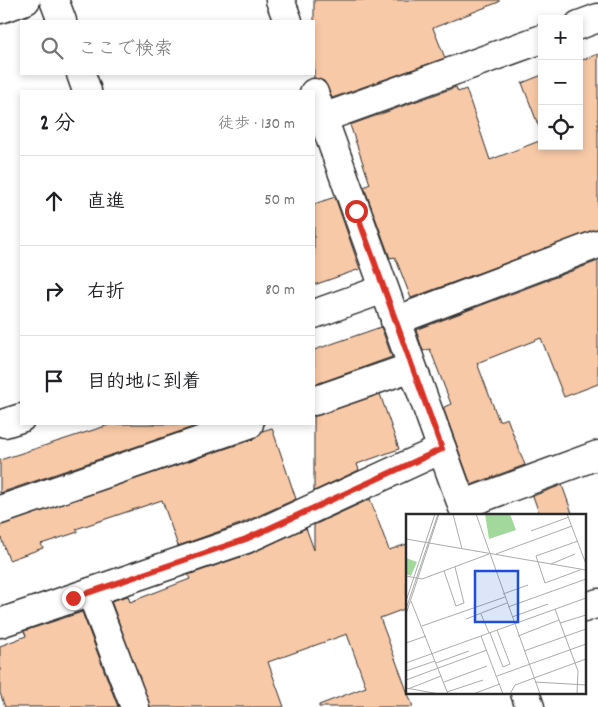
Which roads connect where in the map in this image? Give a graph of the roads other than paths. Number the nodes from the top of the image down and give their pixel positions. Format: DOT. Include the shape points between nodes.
graph roads {
  1 [pos="26,0"];
  2 [pos="54,0"];
  3 [pos="280,0"];
  4 [pos="0,9"];
  5 [pos="598,18"];
  6 [pos="62,20"];
  7 [pos="288,20"];
  8 [pos="583,24"];
  9 [pos="538,40"];
  10 [pos="81,75"];
  11 [pos="307,75"];
  12 [pos="87,90"];
  13 [pos="312,90"];
  14 [pos="316,101"];
  15 [pos="598,244"];
  16 [pos="384,289"];
  17 [pos="315,314"];
  18 [pos="395,321"];
  19 [pos="412,368"];
  20 [pos="315,402"];
  21 [pos="247,425"];
  22 [pos="442,449"];
  23 [pos="598,455"];
  24 [pos="0,510"];
  25 [pos="464,511"];
  26 [pos="91,592"];
  27 [pos="598,603"];
  28 [pos="586,607"];
  29 [pos="0,623"];
  30 [pos="525,694"];
  31 [pos="135,707"];
  32 [pos="530,707"];
  1 -- 4 [label="street"];
  2 -- 6 [label="street"];
  3 -- 7 [label="street"];
  5 -- 8 [label="street"];
  9 -- 14 [label="street"];
  10 -- 12 [label="street"];
  11 -- 13 [label="street"];
  14 -- 16 [label="street"];
  15 -- 18 [label="street"];
  16 -- 17 [label="street"];
  16 -- 18 [label="street"];
  18 -- 19 [label="street"];
  19 -- 20 [label="street"];
  19 -- 22 [label="street"];
  21 -- 24 [label="street"];
  22 -- 25 [label="street"];
  22 -- 26 [label="street" via="246,539"];
  23 -- 25 [label="street"];
  26 -- 29 [label="street"];
  26 -- 31 [label="street"];
  27 -- 28 [label="street"];
  30 -- 32 [label="street"];
}
